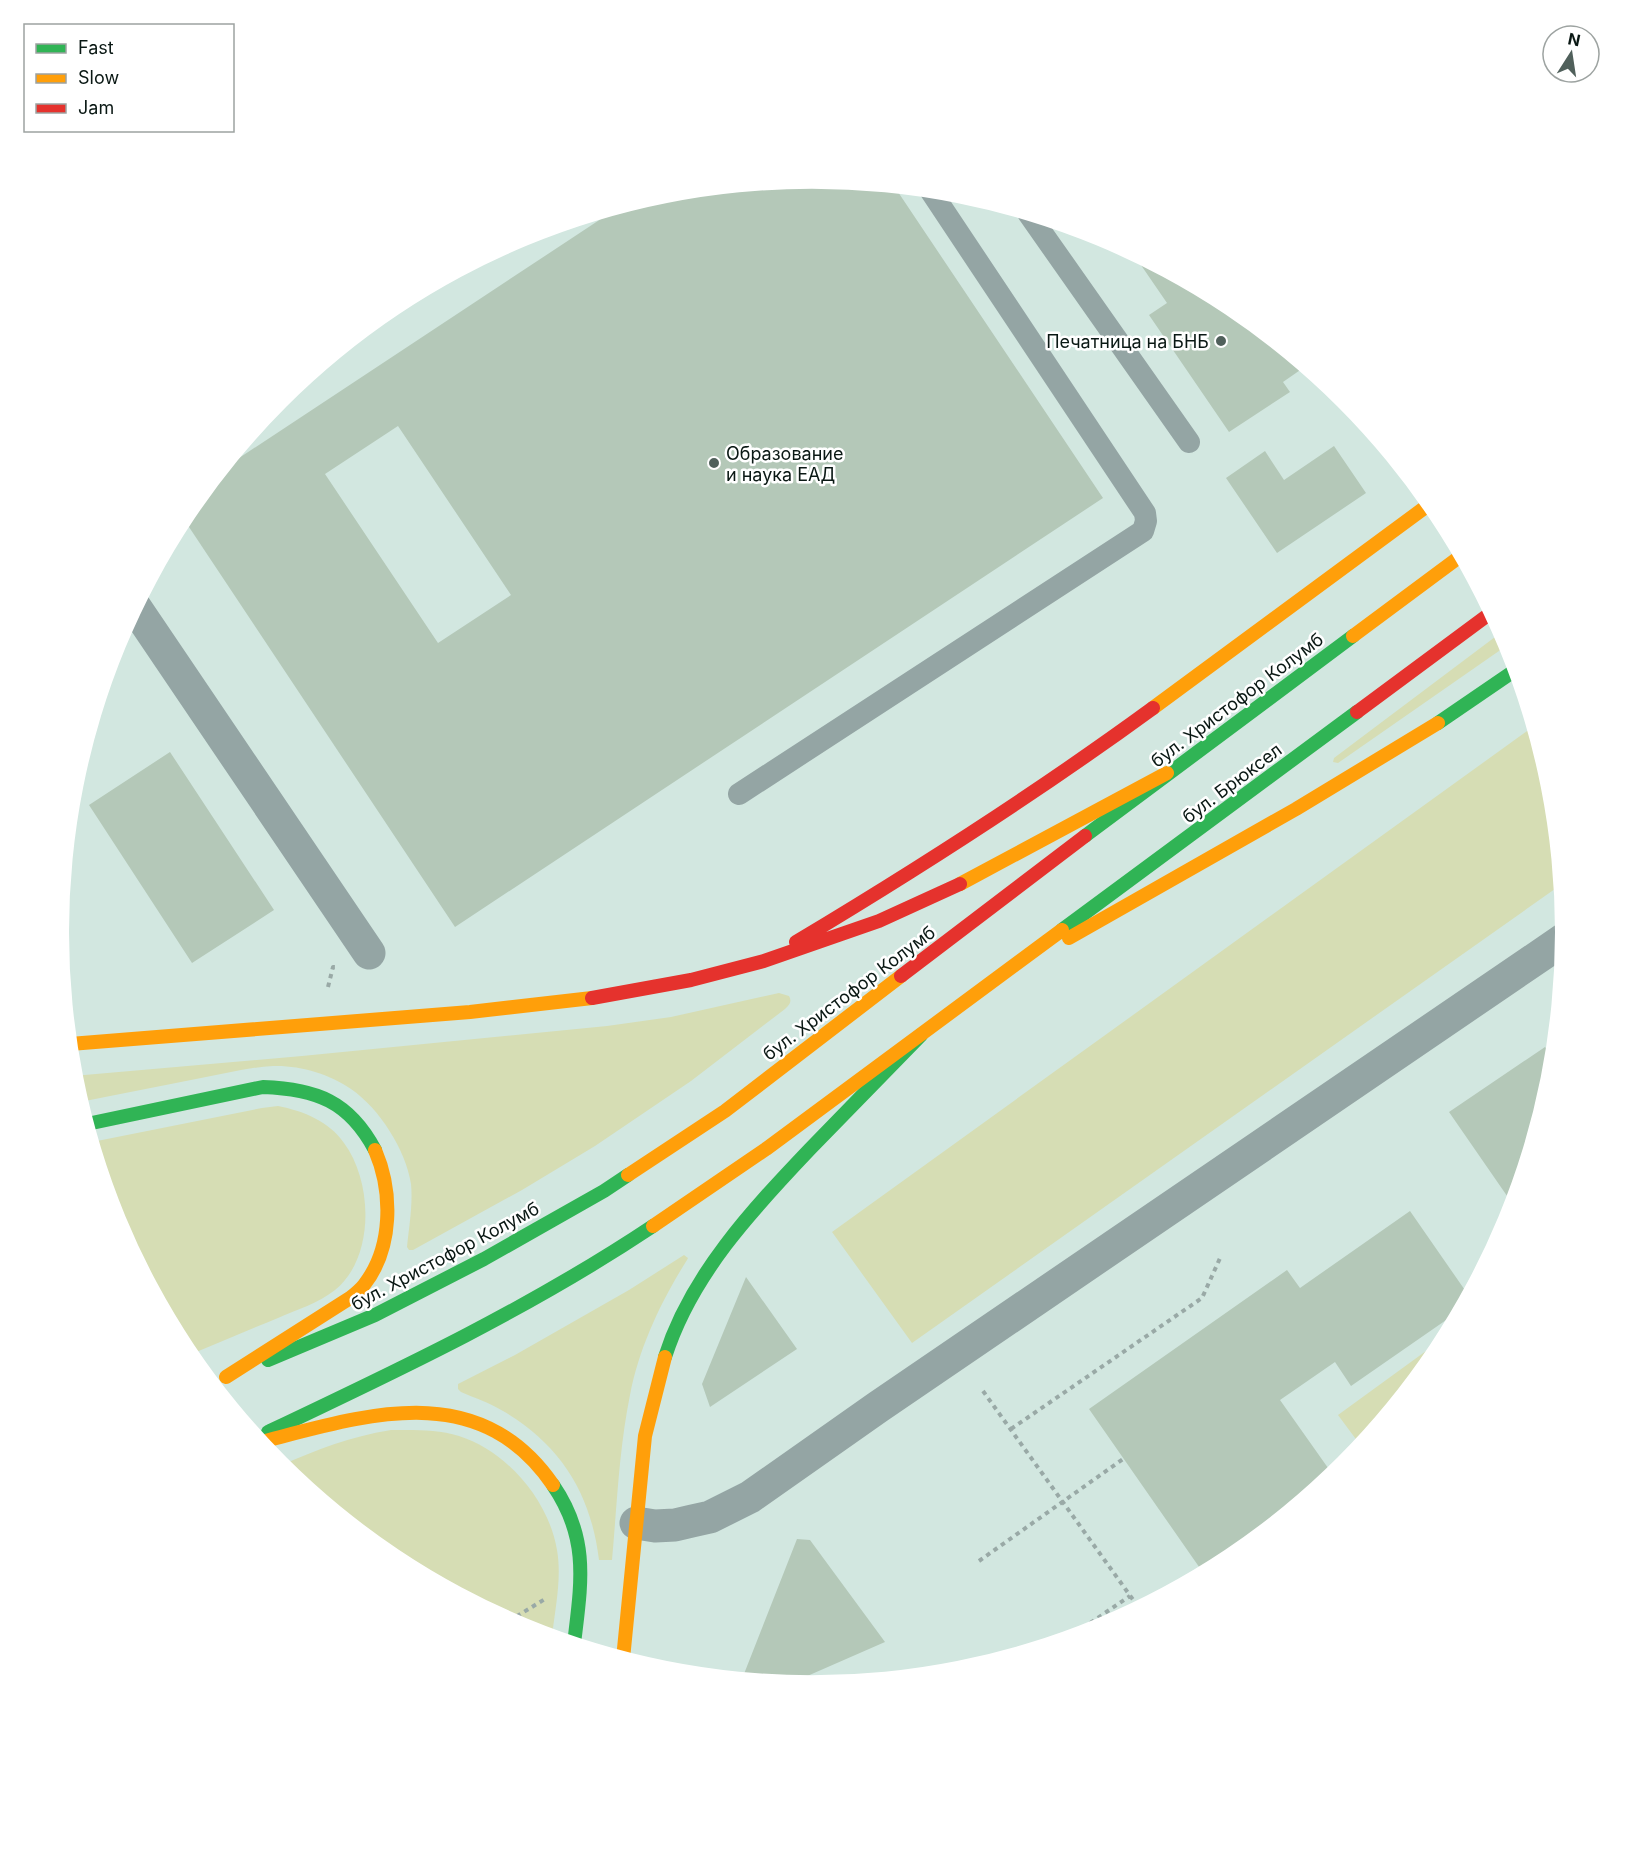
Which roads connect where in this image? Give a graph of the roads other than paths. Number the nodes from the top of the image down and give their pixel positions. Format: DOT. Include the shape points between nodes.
graph roads {
  1 [pos="936,199"];
  2 [pos="1035,223"];
  3 [pos="1189,442"];
  4 [pos="1423,509"];
  5 [pos="1456,560"];
  6 [pos="140,615"];
  7 [pos="1485,617"];
  8 [pos="1510,674"];
  9 [pos="1167,773"];
  10 [pos="739,794"];
  11 [pos="1555,947"];
  12 [pos="369,953"];
  13 [pos="764,961"];
  14 [pos="993,983"];
  15 [pos="921,1035"];
  16 [pos="77,1043"];
  17 [pos="94,1123"];
  18 [pos="226,1377"];
  19 [pos="219,1379"];
  20 [pos="265,1434"];
  21 [pos="270,1440"];
  22 [pos="636,1523"];
  23 [pos="575,1636"];
  24 [pos="624,1651"];
  1 -- 10 [label="lane" via="1145,513 1143,531"];
  2 -- 3 [label="lane"];
  4 -- 13 [label="main road" via="1076,764 871,897"];
  5 -- 9 [label="main road, бул. Христофор Колумб"];
  6 -- 12 [label="street"];
  7 -- 14 [label="main road, бул. Брюксел"];
  8 -- 14 [label="main road" via="1387,756"];
  9 -- 13 [label="main road" via="945,892 879,921"];
  9 -- 18 [label="main road, бул. Христофор Колумб" via="725,1111 604,1191 375,1315"];
  11 -- 22 [label="street" via="750,1497 710,1516 675,1525"];
  13 -- 16 [label="main road" via="691,980 585,999"];
  14 -- 15 [label="main road"];
  15 -- 20 [label="main road" via="766,1149 656,1224 527,1304"];
  15 -- 22 [label="main road" via="753,1210 688,1302 673,1334 652,1400"];
  17 -- 18 [label="main road" via="263,1087 287,1087 332,1102 352,1116 369,1140 381,1164 387,1190 386,1233 375,1266 350,1298"];
  18 -- 19 [label="main road, бул. Христофор Колумб"];
  21 -- 23 [label="main road" via="369,1416 414,1411 451,1415 508,1437 555,1485 568,1510 581,1556"];
  22 -- 24 [label="main road"];
}
